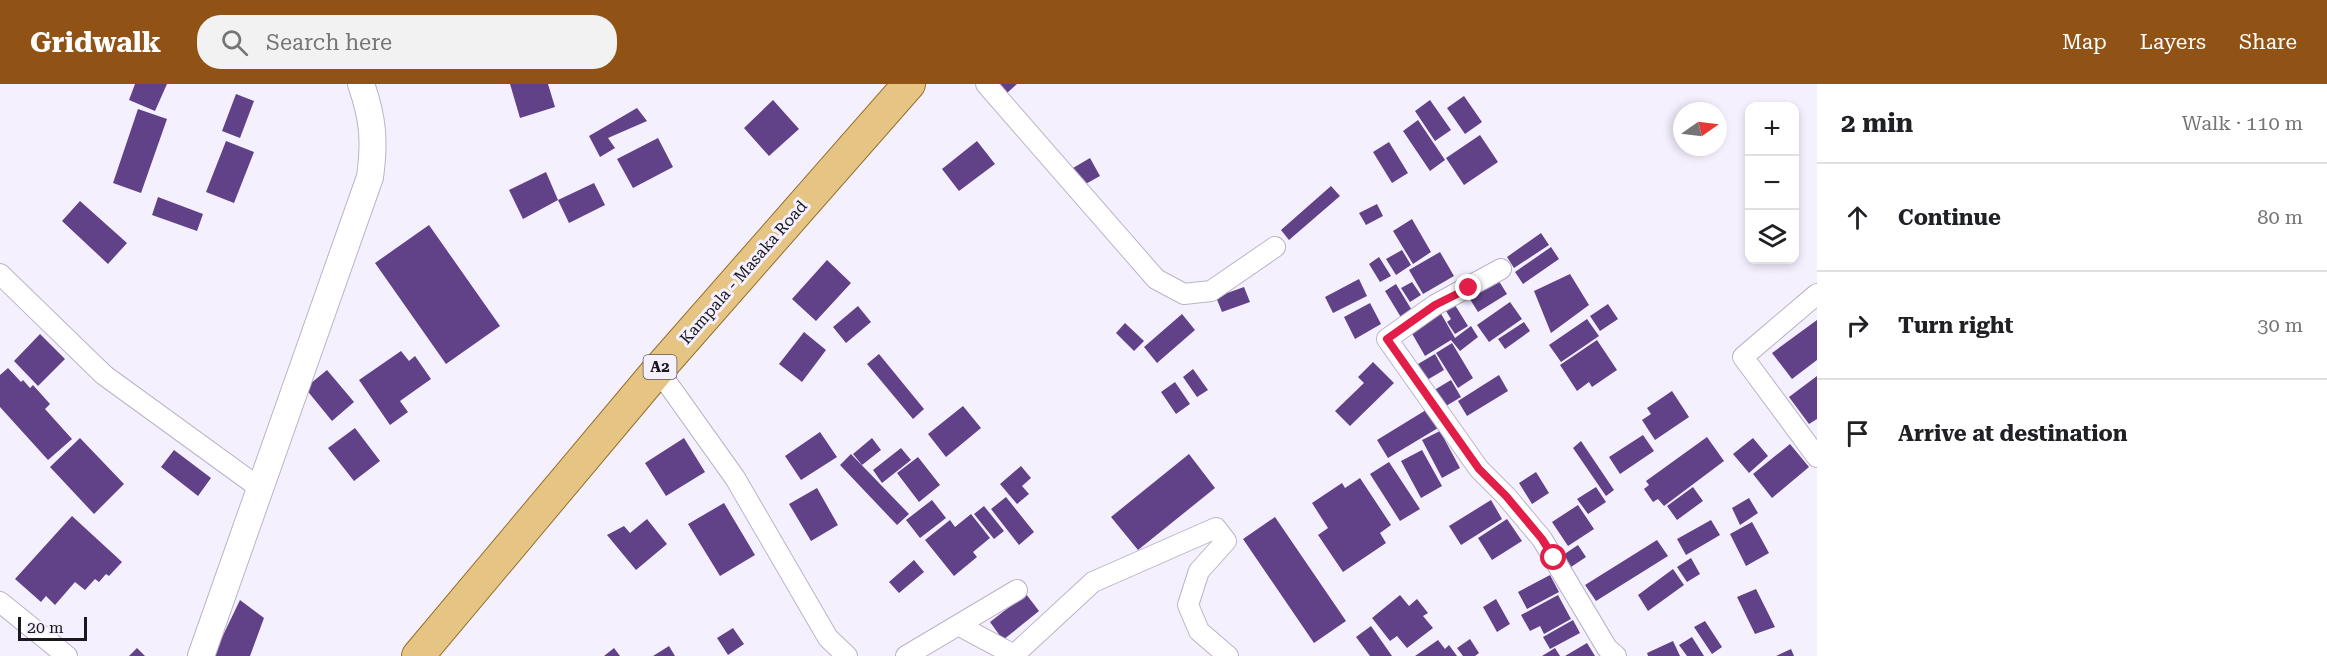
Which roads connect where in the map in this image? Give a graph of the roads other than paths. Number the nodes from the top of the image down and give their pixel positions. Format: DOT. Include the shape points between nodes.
graph roads {
  1 [pos="361,84"];
  2 [pos="909,84"];
  3 [pos="986,84"];
  4 [pos="1275,247"];
  5 [pos="1501,269"];
  6 [pos="0,274"];
  7 [pos="1817,294"];
  8 [pos="658,370"];
  9 [pos="1817,457"];
  10 [pos="261,489"];
  11 [pos="1017,590"];
  12 [pos="0,602"];
  13 [pos="958,625"];
  14 [pos="914,654"];
  15 [pos="1015,655"];
  16 [pos="1612,655"];
  17 [pos="67,656"];
  18 [pos="201,656"];
  19 [pos="418,656"];
  20 [pos="847,656"];
  21 [pos="1228,656"];
  1 -- 10 [label="street" via="369,108 374,148 370,177"];
  2 -- 8 [label="main road, Kampala - Masaka Road / A2"];
  3 -- 4 [label="street" via="1156,279 1184,294 1211,291"];
  5 -- 16 [label="street" via="1435,305 1387,339 1479,469 1542,539"];
  6 -- 10 [label="street" via="104,375"];
  7 -- 9 [label="street" via="1743,357"];
  8 -- 19 [label="main road, Kampala - Masaka Road / A2"];
  8 -- 20 [label="street" via="735,478 828,638"];
  10 -- 18 [label="street"];
  11 -- 13 [label="street"];
  12 -- 17 [label="street"];
  13 -- 14 [label="street"];
  13 -- 15 [label="street"];
  15 -- 21 [label="street" via="1093,582 1216,528 1226,541 1199,571 1188,604 1199,631"];
}
